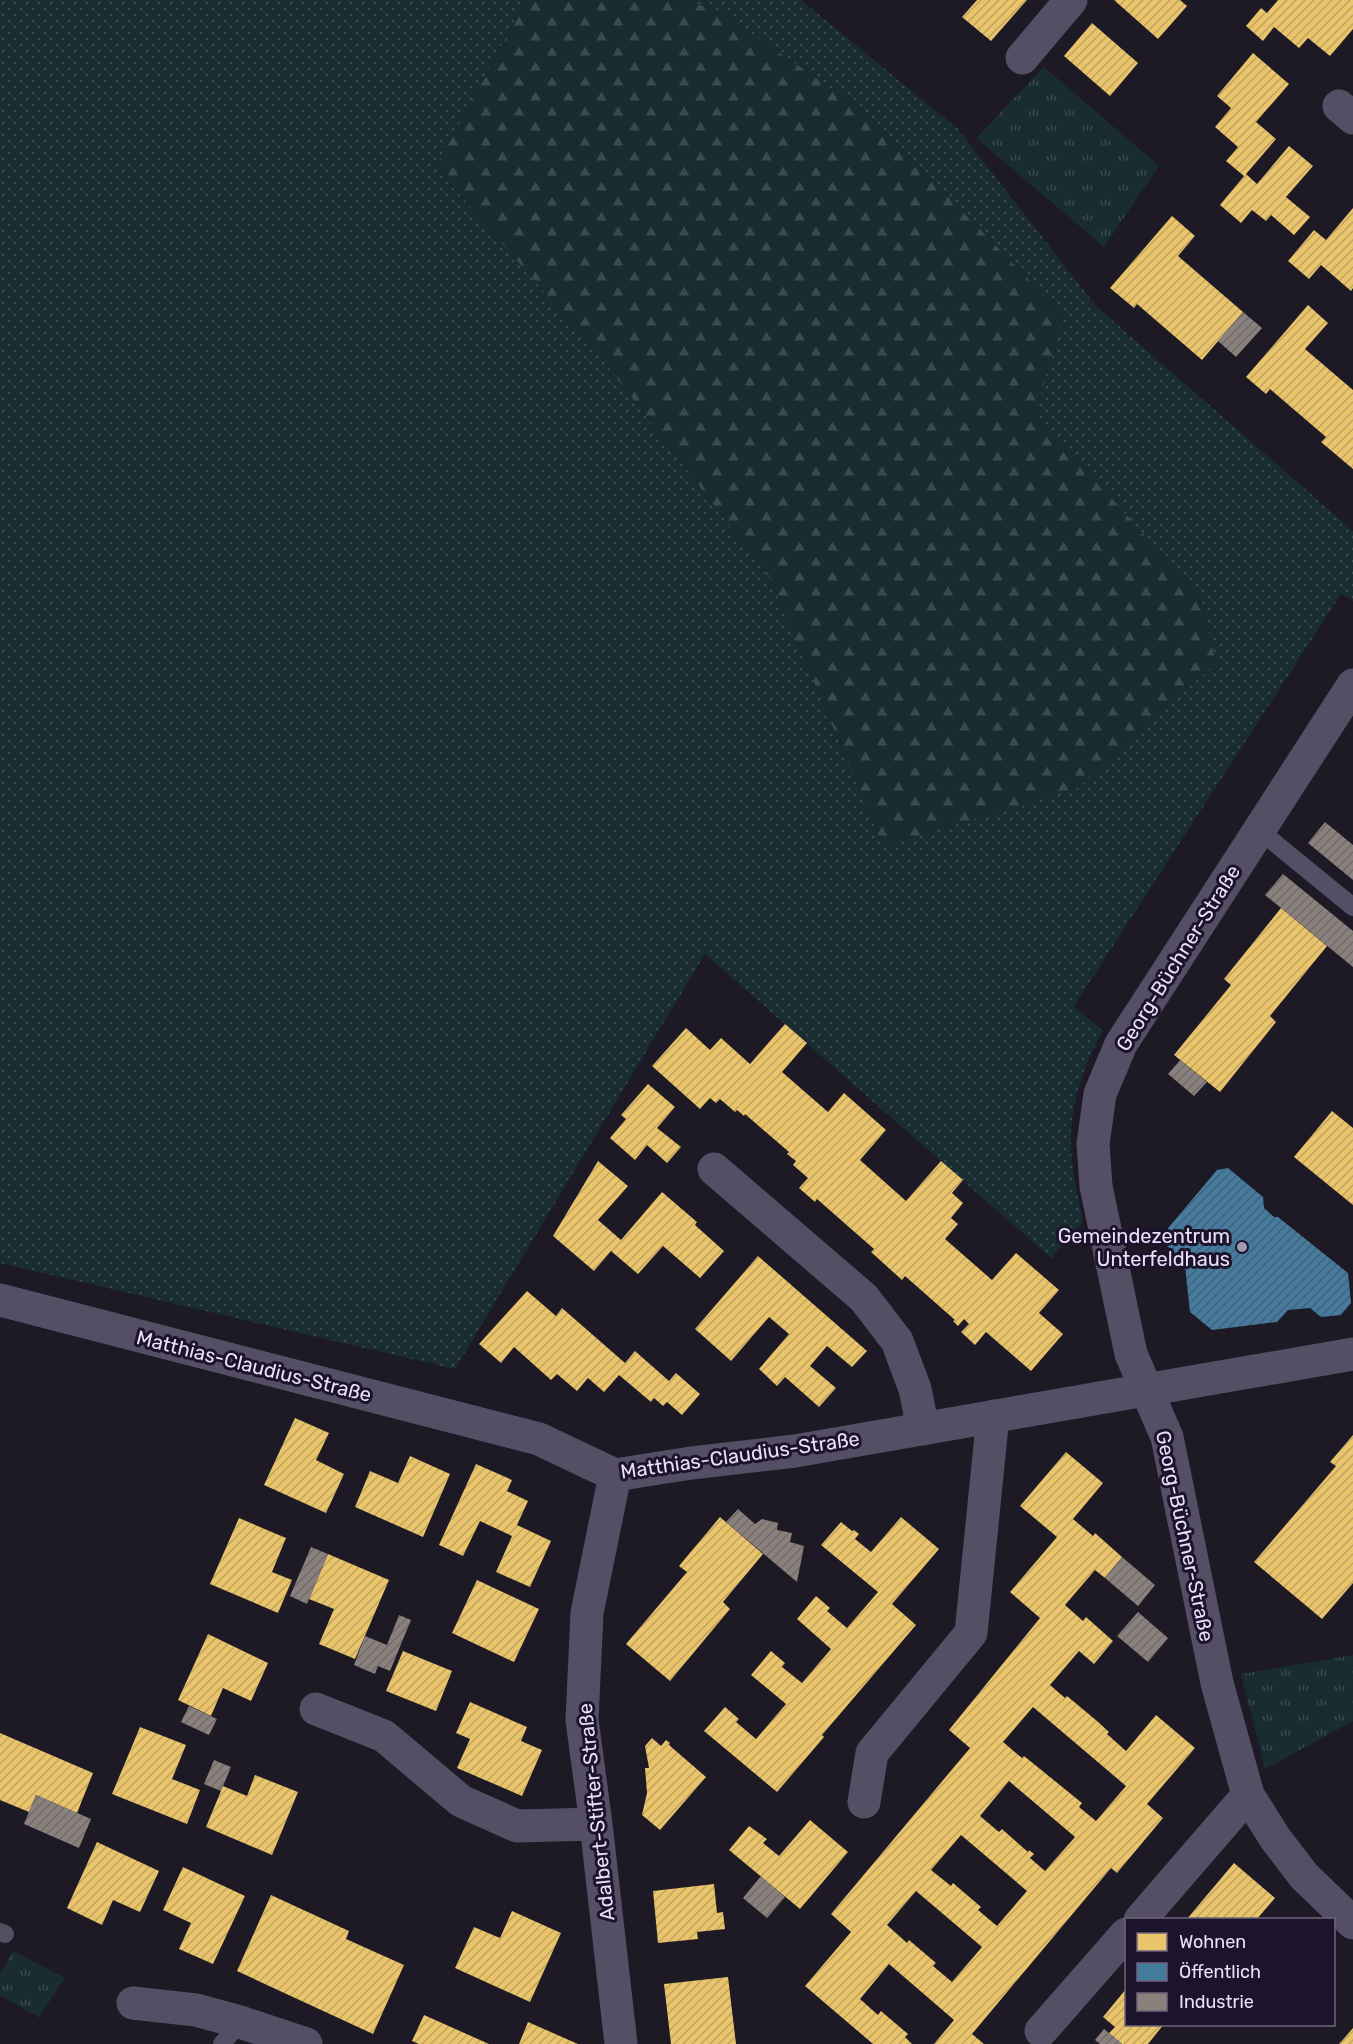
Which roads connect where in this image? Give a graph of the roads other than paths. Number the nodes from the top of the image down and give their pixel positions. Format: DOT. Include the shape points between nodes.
graph roads {
  1 [pos="1071,0"];
  2 [pos="1022,58"];
  3 [pos="1353,685"];
  4 [pos="1259,830"];
  5 [pos="1353,907"];
  6 [pos="714,1169"];
  7 [pos="0,1300"];
  8 [pos="1353,1354"];
  9 [pos="1146,1389"];
  10 [pos="993,1416"];
  11 [pos="922,1429"];
  12 [pos="615,1474"];
  13 [pos="316,1709"];
  14 [pos="1248,1796"];
  15 [pos="864,1802"];
  16 [pos="597,1824"];
  17 [pos="1142,1918"];
  18 [pos="1353,1923"];
  19 [pos="1125,1935"];
  20 [pos="133,2003"];
  21 [pos="1041,2031"];
  22 [pos="231,2033"];
  23 [pos="306,2044"];
  24 [pos="621,2044"];
  1 -- 2 [label="street"];
  3 -- 4 [label="street, Georg-Büchner-Straße"];
  4 -- 5 [label="lane"];
  4 -- 9 [label="street, Georg-Büchner-Straße" via="1121,1044 1100,1094 1093,1144 1096,1186 1131,1354"];
  6 -- 11 [label="street" via="864,1298 897,1341 915,1389"];
  7 -- 12 [label="street, Matthias-Claudius-Straße" via="538,1439"];
  8 -- 9 [label="street, Matthias-Claudius-Straße"];
  9 -- 10 [label="street, Matthias-Claudius-Straße"];
  9 -- 14 [label="street, Georg-Büchner-Straße" via="1167,1437 1217,1683"];
  10 -- 11 [label="street, Matthias-Claudius-Straße"];
  10 -- 15 [label="street" via="971,1633 872,1753"];
  11 -- 12 [label="street, Matthias-Claudius-Straße" via="795,1451"];
  12 -- 16 [label="street, Adalbert-Stifter-Straße" via="587,1613 582,1720"];
  13 -- 16 [label="street" via="384,1736 461,1801 517,1826"];
  14 -- 17 [label="street"];
  14 -- 18 [label="street, Georg-Büchner-Straße" via="1304,1876"];
  16 -- 24 [label="street, Adalbert-Stifter-Straße"];
  19 -- 21 [label="street"];
  20 -- 22 [label="street" via="196,2010"];
  22 -- 23 [label="street"];
}
